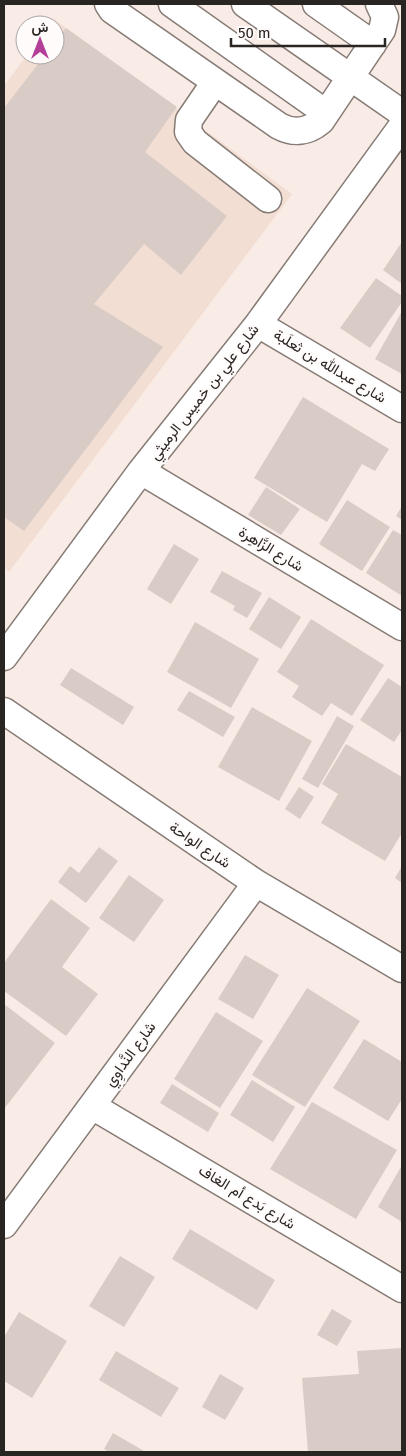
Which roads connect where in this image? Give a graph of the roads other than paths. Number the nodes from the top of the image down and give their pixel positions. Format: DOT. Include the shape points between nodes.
graph roads {
  1 [pos="108,4"];
  2 [pos="172,4"];
  3 [pos="245,4"];
  4 [pos="316,4"];
  5 [pos="379,4"];
  6 [pos="372,44"];
  7 [pos="350,77"];
  8 [pos="215,82"];
  9 [pos="326,113"];
  10 [pos="402,113"];
  11 [pos="402,126"];
  12 [pos="268,199"];
  13 [pos="258,324"];
  14 [pos="402,409"];
  15 [pos="141,472"];
  16 [pos="402,627"];
  17 [pos="4,658"];
  18 [pos="4,711"];
  19 [pos="256,883"];
  20 [pos="402,969"];
  21 [pos="92,1106"];
  22 [pos="4,1225"];
  23 [pos="402,1289"];
  1 -- 8 [label="street"];
  2 -- 9 [label="street"];
  3 -- 7 [label="street"];
  4 -- 6 [label="street"];
  5 -- 6 [label="street" via="384,23"];
  6 -- 7 [label="street"];
  7 -- 9 [label="street"];
  7 -- 10 [label="street"];
  8 -- 9 [label="street" via="286,130 301,132 321,120"];
  8 -- 12 [label="street" via="188,120 188,132 195,142"];
  11 -- 13 [label="street, شارع علي بن خميس الرميثي"];
  13 -- 14 [label="street, شارع عبدالله بن ثعلَبة"];
  13 -- 15 [label="street, شارع علي بن خميس الرميثي"];
  15 -- 16 [label="street, شارع الزَّاهِرة"];
  15 -- 17 [label="street, شارع علي بن خميس الرميثي"];
  18 -- 19 [label="street, شارع الواحة"];
  19 -- 20 [label="street, شارع الواحة"];
  19 -- 21 [label="street, شارع النَّداوِي"];
  21 -- 22 [label="street, شارع النَّداوِي"];
  21 -- 23 [label="street, شارع بَدع أم الغاف"];
}
